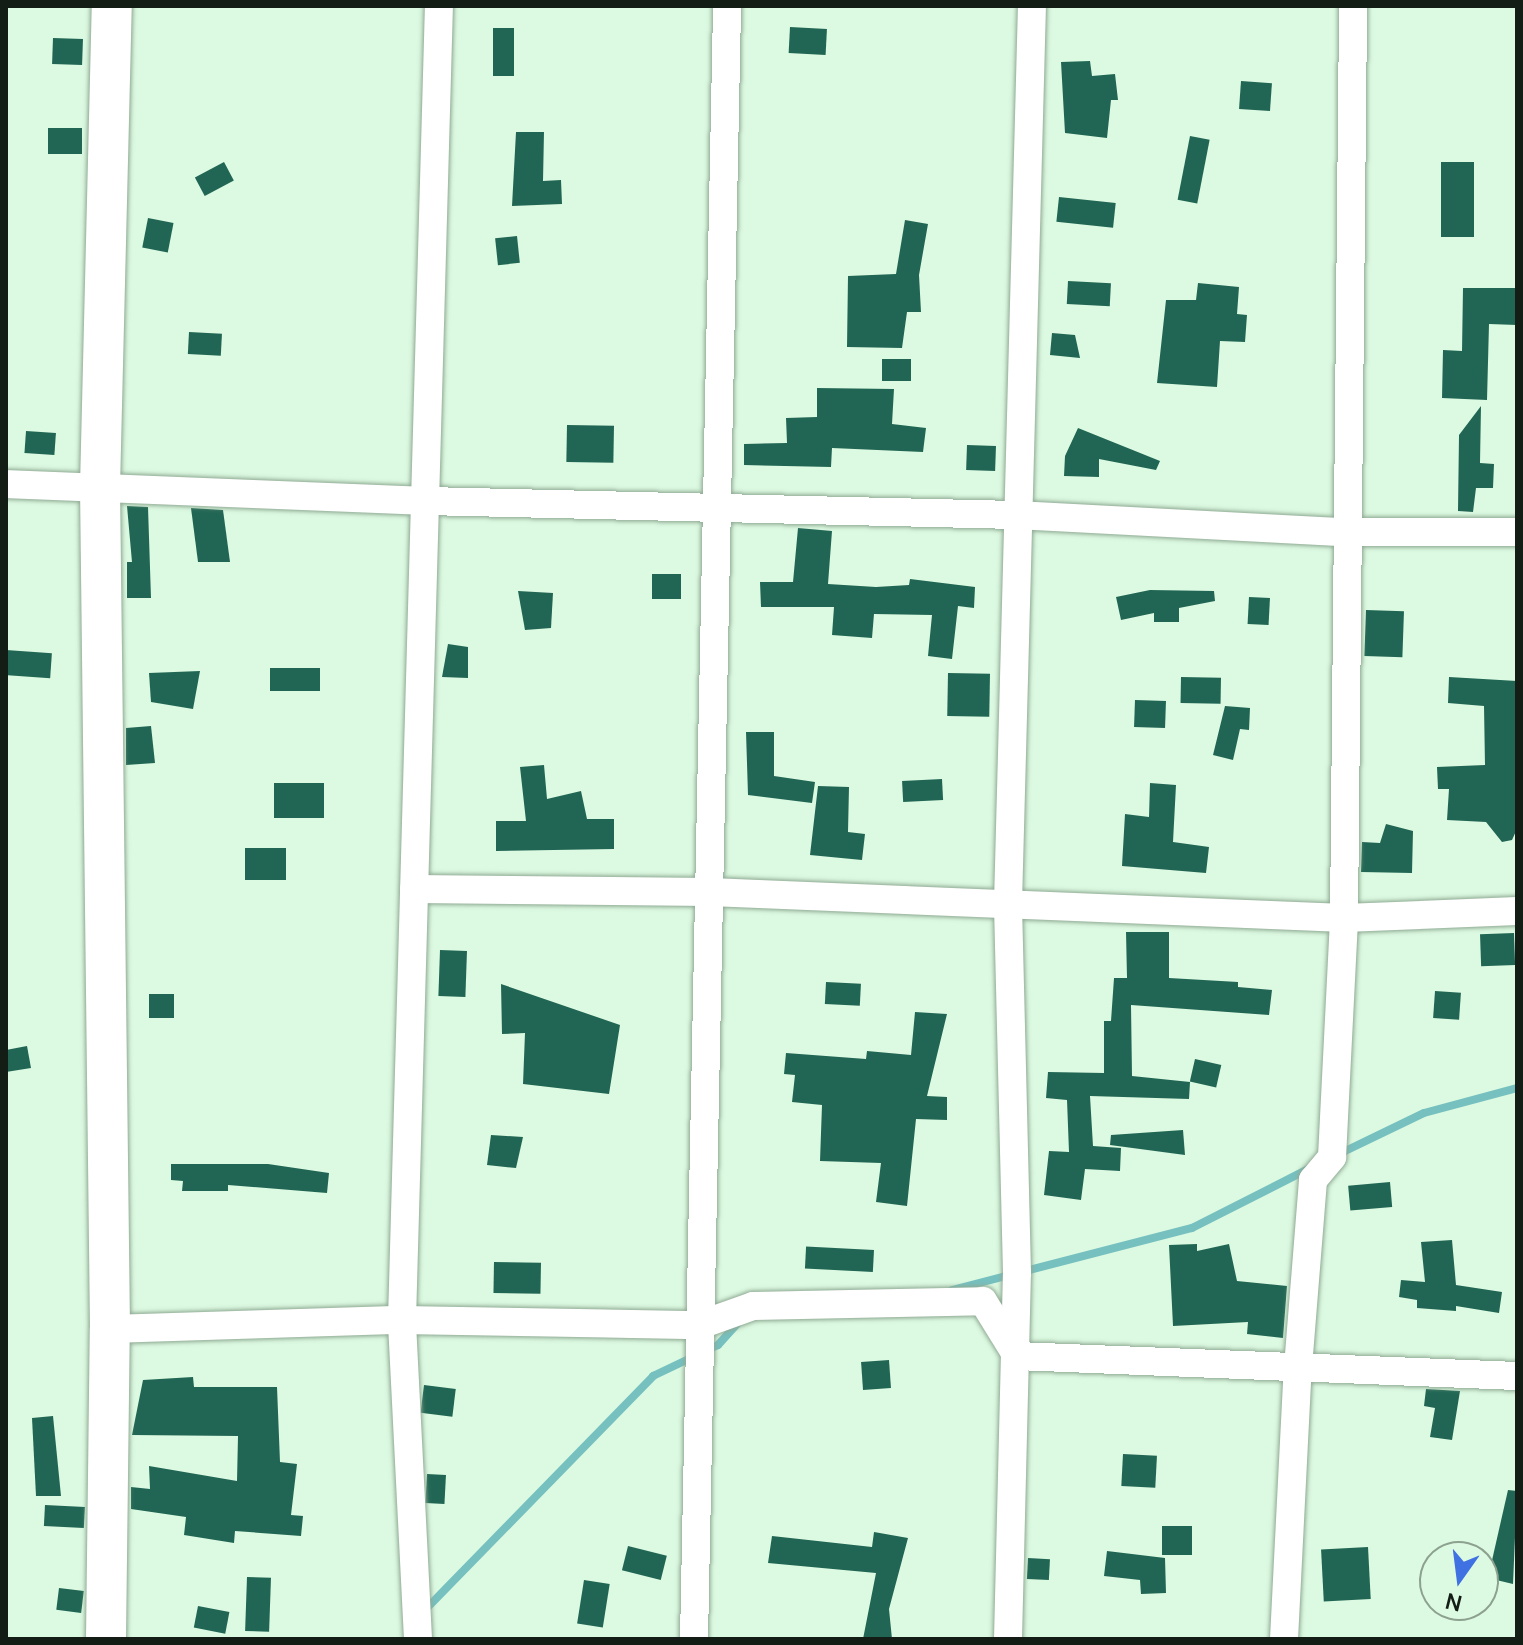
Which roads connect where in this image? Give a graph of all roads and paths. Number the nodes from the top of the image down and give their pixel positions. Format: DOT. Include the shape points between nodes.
graph roads {
  1 [pos="112,6"];
  2 [pos="439,6"];
  3 [pos="727,6"];
  4 [pos="1032,6"];
  5 [pos="1353,6"];
  6 [pos="6,484"];
  7 [pos="100,487"];
  8 [pos="426,501"];
  9 [pos="721,505"];
  10 [pos="1016,515"];
  11 [pos="1344,532"];
  12 [pos="1517,532"];
  13 [pos="414,889"];
  14 [pos="710,892"];
  15 [pos="1008,903"];
  16 [pos="1517,911"];
  17 [pos="1344,918"];
  18 [pos="402,1320"];
  19 [pos="700,1325"];
  20 [pos="110,1329"];
  21 [pos="1017,1356"];
  22 [pos="1298,1367"];
  23 [pos="1517,1376"];
  24 [pos="106,1639"];
  25 [pos="418,1639"];
  26 [pos="694,1639"];
  27 [pos="1008,1639"];
  28 [pos="1284,1639"];
  1 -- 7 [label="street"];
  2 -- 8 [label="street"];
  3 -- 9 [label="street"];
  4 -- 10 [label="street"];
  5 -- 11 [label="street"];
  6 -- 7 [label="street"];
  7 -- 8 [label="street"];
  7 -- 20 [label="street"];
  8 -- 9 [label="street"];
  8 -- 13 [label="street"];
  9 -- 10 [label="street"];
  9 -- 14 [label="street"];
  10 -- 11 [label="street"];
  10 -- 15 [label="street"];
  11 -- 12 [label="street"];
  11 -- 17 [label="street"];
  13 -- 14 [label="street"];
  13 -- 18 [label="street"];
  14 -- 15 [label="street"];
  14 -- 19 [label="street"];
  15 -- 17 [label="street"];
  15 -- 21 [label="street"];
  16 -- 17 [label="street"];
  17 -- 22 [label="street" via="1332,1157 1313,1180"];
  18 -- 19 [label="street"];
  18 -- 20 [label="street"];
  18 -- 25 [label="street"];
  19 -- 21 [label="street" via="753,1306 983,1301"];
  19 -- 26 [label="street"];
  20 -- 24 [label="street"];
  21 -- 22 [label="street"];
  21 -- 27 [label="street"];
  22 -- 23 [label="street"];
  22 -- 28 [label="street"];
}
